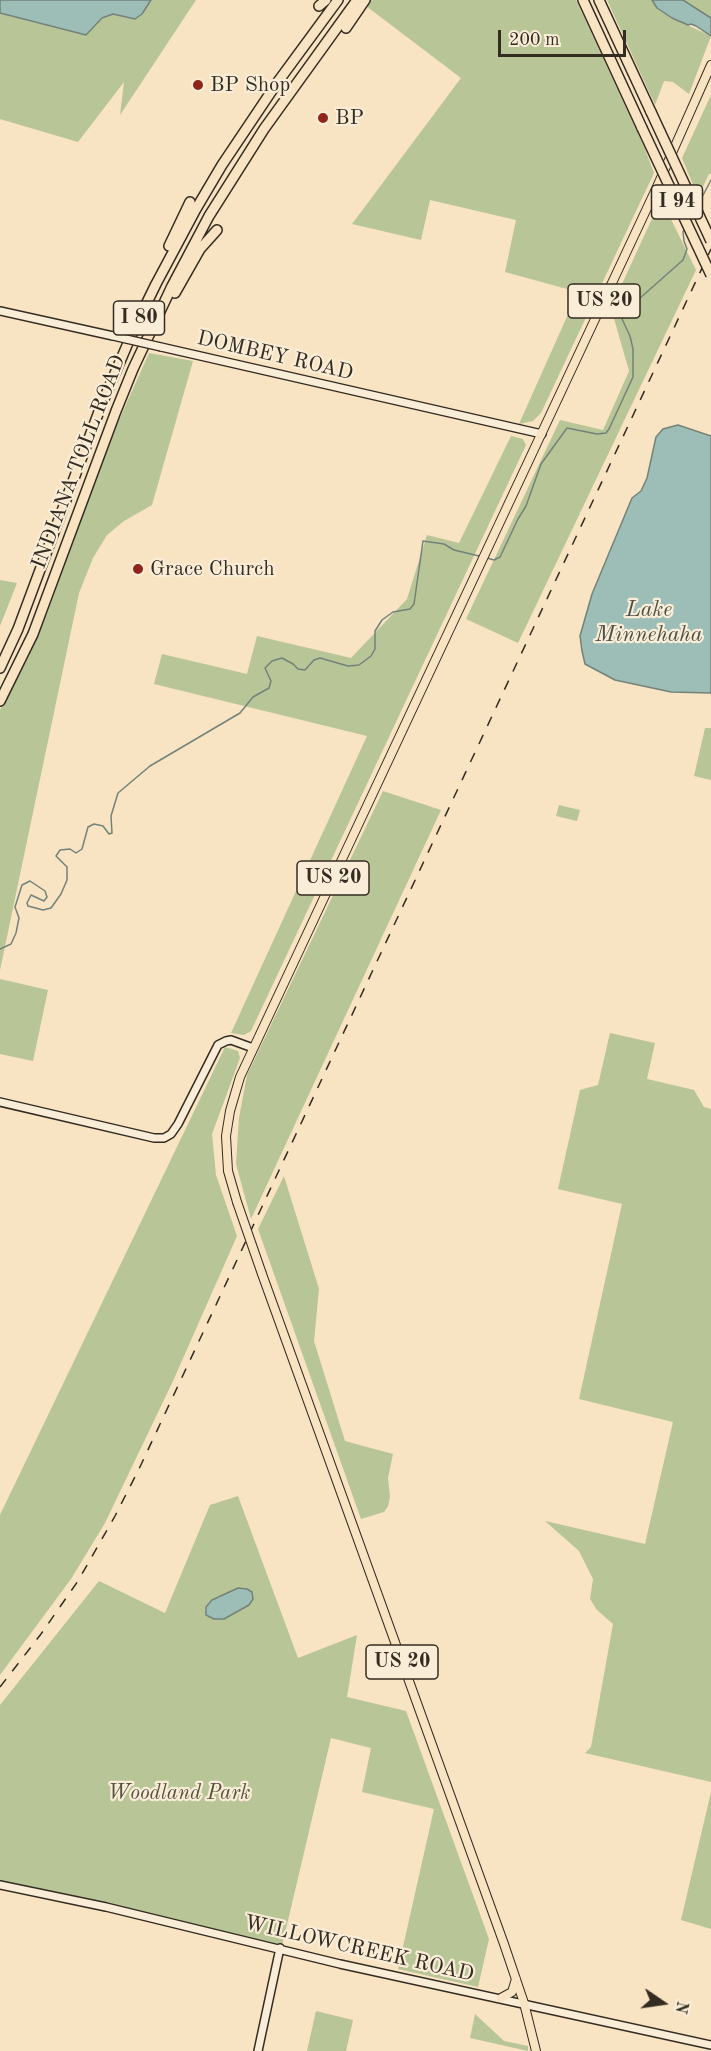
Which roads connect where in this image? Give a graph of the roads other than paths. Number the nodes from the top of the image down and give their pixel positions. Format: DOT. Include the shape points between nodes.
graph roads {
  1 [pos="338,0"];
  2 [pos="357,0"];
  3 [pos="365,0"];
  4 [pos="584,0"];
  5 [pos="599,0"];
  6 [pos="346,28"];
  7 [pos="711,65"];
  8 [pos="190,202"];
  9 [pos="217,230"];
  10 [pos="711,241"];
  11 [pos="711,276"];
  12 [pos="0,311"];
  13 [pos="134,329"];
  14 [pos="133,369"];
  15 [pos="542,434"];
  16 [pos="0,668"];
  17 [pos="0,701"];
  18 [pos="253,1048"];
  19 [pos="0,1102"];
  20 [pos="0,1885"];
  21 [pos="280,1948"];
  22 [pos="516,1977"];
  23 [pos="501,1998"];
  24 [pos="524,2003"];
  25 [pos="711,2045"];
  26 [pos="258,2051"];
  27 [pos="537,2051"];
  1 -- 13 [label="highway, INDIANA TOLL ROAD / I 80" via="222,165 175,246"];
  2 -- 14 [label="highway, INDIANA TOLL ROAD / I 80" via="236,172 189,253"];
  3 -- 6 [label="highway"];
  4 -- 11 [label="highway, I 94, bridge"];
  5 -- 10 [label="highway, I 94, bridge"];
  7 -- 15 [label="main road, US 20"];
  8 -- 13 [label="highway" via="143,300"];
  9 -- 14 [label="highway" via="200,249"];
  12 -- 15 [label="street, DOMBEY ROAD, bridge"];
  13 -- 16 [label="highway, INDIANA TOLL ROAD / I 80"];
  14 -- 17 [label="highway, INDIANA TOLL ROAD / I 80" via="33,634"];
  15 -- 18 [label="main road, US 20"];
  18 -- 19 [label="street" via="231,1041 218,1045 168,1136 154,1138"];
  18 -- 22 [label="main road, US 20, bridge" via="235,1090 227,1127 227,1162 237,1202"];
  20 -- 21 [label="street, WILLOWCREEK ROAD"];
  21 -- 23 [label="street, WILLOWCREEK ROAD"];
  21 -- 26 [label="street"];
  22 -- 23 [label="main road" via="512,1992"];
  22 -- 24 [label="main road, US 20"];
  23 -- 24 [label="street, WILLOWCREEK ROAD"];
  24 -- 25 [label="street, WILLOWCREEK ROAD"];
  24 -- 27 [label="main road, US 20"];
}
